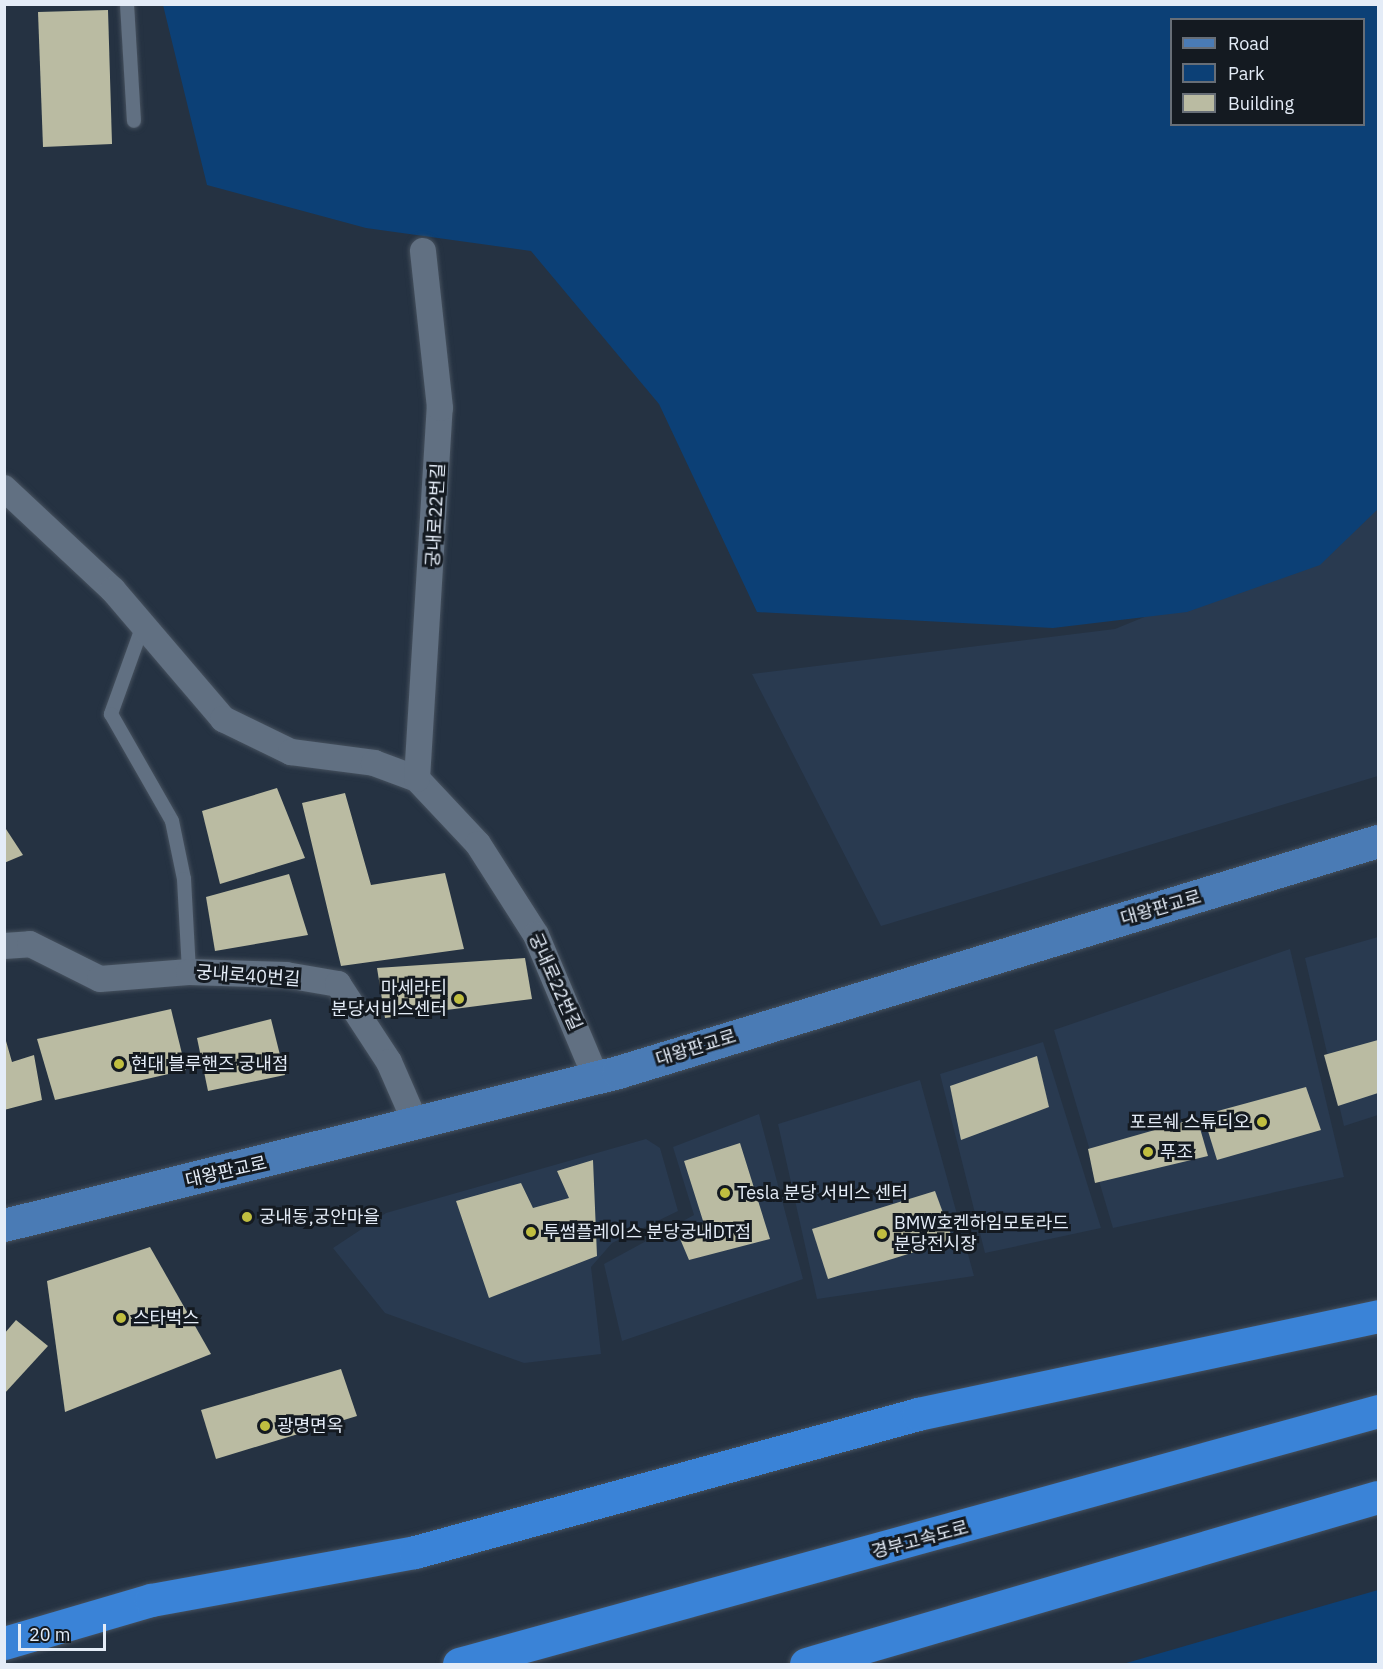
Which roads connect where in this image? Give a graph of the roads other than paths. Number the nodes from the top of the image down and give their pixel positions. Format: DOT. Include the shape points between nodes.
graph roads {
  1 [pos="127,4"];
  2 [pos="134,121"];
  3 [pos="423,251"];
  4 [pos="4,488"];
  5 [pos="143,625"];
  6 [pos="417,779"];
  7 [pos="1378,841"];
  8 [pos="4,946"];
  9 [pos="189,972"];
  10 [pos="596,1078"];
  11 [pos="417,1126"];
  12 [pos="4,1224"];
  13 [pos="1378,1316"];
  14 [pos="1378,1411"];
  15 [pos="1378,1497"];
  16 [pos="4,1643"];
  17 [pos="459,1665"];
  18 [pos="806,1665"];
  1 -- 2 [label="lane"];
  3 -- 6 [label="street, 궁내로22번길" via="440,408"];
  4 -- 5 [label="street, 궁내로22번길"];
  5 -- 6 [label="street, 궁내로22번길" via="223,719 291,752 374,763"];
  5 -- 9 [label="lane" via="111,714 172,821 184,879"];
  6 -- 10 [label="street, 궁내로22번길" via="478,844 536,935"];
  7 -- 10 [label="main road, 대왕판교로"];
  8 -- 9 [label="street, 궁내로40번길" via="30,944 100,979"];
  9 -- 11 [label="street, 궁내로40번길" via="286,975 338,984 388,1062"];
  10 -- 11 [label="main road, 대왕판교로"];
  11 -- 12 [label="main road, 대왕판교로"];
  13 -- 16 [label="highway" via="918,1413 415,1552 151,1600"];
  14 -- 17 [label="highway, 경부고속도로"];
  15 -- 18 [label="highway"];
}
